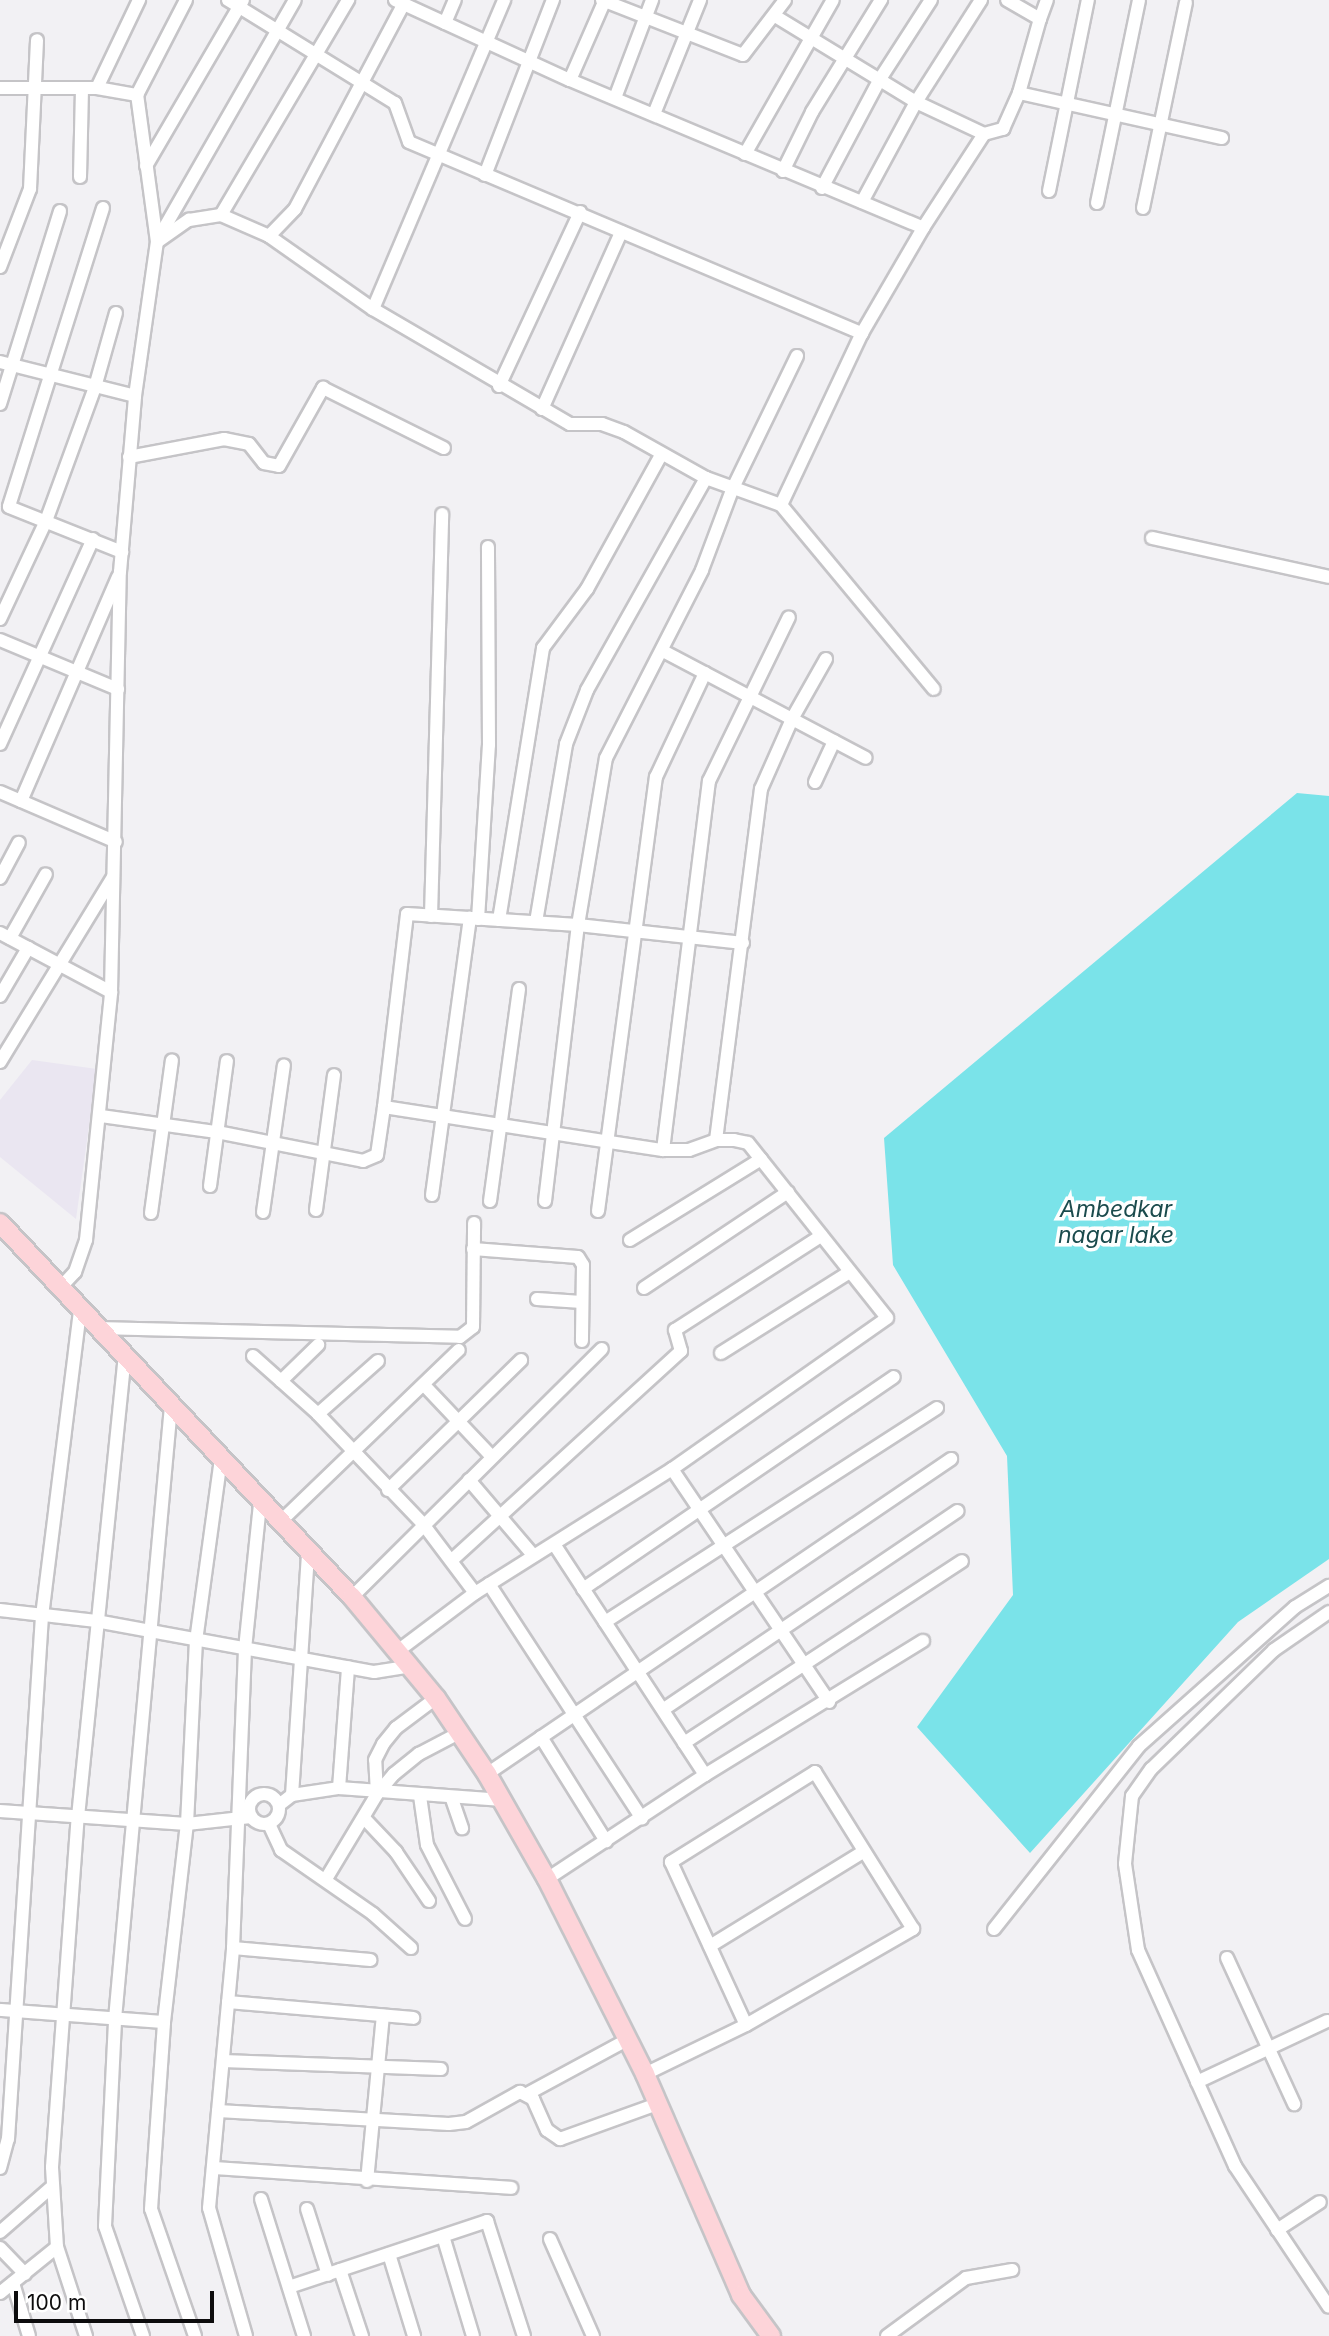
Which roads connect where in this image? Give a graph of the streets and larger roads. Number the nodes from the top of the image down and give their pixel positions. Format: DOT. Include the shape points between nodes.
graph roads {
  1 [pos="139,0"];
  2 [pos="186,0"];
  3 [pos="295,0"];
  4 [pos="348,0"];
  5 [pos="455,0"];
  6 [pos="504,0"];
  7 [pos="553,0"];
  8 [pos="604,0"];
  9 [pos="652,0"];
  10 [pos="700,0"];
  11 [pos="785,0"];
  12 [pos="833,0"];
  13 [pos="881,0"];
  14 [pos="931,0"];
  15 [pos="981,0"];
  16 [pos="1007,0"];
  17 [pos="1047,0"];
  18 [pos="1088,0"];
  19 [pos="1139,0"];
  20 [pos="237,2"];
  21 [pos="399,2"];
  22 [pos="1185,2"];
  23 [pos="775,16"];
  24 [pos="646,17"];
  25 [pos="1040,19"];
  26 [pos="445,23"];
  27 [pos="277,33"];
  28 [pos="687,34"];
  29 [pos="811,38"];
  30 [pos="37,40"];
  31 [pos="487,41"];
  32 [pos="317,56"];
  33 [pos="844,58"];
  34 [pos="527,59"];
  35 [pos="570,79"];
  36 [pos="880,79"];
  37 [pos="359,82"];
  38 [pos="0,88"];
  39 [pos="97,88"];
  40 [pos="82,89"];
  41 [pos="35,90"];
  42 [pos="1019,93"];
  43 [pos="137,95"];
  44 [pos="615,98"];
  45 [pos="916,102"];
  46 [pos="1068,104"];
  47 [pos="654,114"];
  48 [pos="1113,114"];
  49 [pos="1159,124"];
  50 [pos="984,134"];
  51 [pos="1222,138"];
  52 [pos="440,152"];
  53 [pos="745,154"];
  54 [pos="146,166"];
  55 [pos="783,171"];
  56 [pos="485,175"];
  57 [pos="80,177"];
  58 [pos="822,188"];
  59 [pos="1049,191"];
  60 [pos="862,202"];
  61 [pos="1097,203"];
  62 [pos="103,208"];
  63 [pos="1143,208"];
  64 [pos="60,211"];
  65 [pos="580,212"];
  66 [pos="221,215"];
  67 [pos="923,228"];
  68 [pos="621,232"];
  69 [pos="269,236"];
  70 [pos="157,242"];
  71 [pos="0,267"];
  72 [pos="373,309"];
  73 [pos="116,313"];
  74 [pos="862,334"];
  75 [pos="797,356"];
  76 [pos="0,362"];
  77 [pos="13,365"];
  78 [pos="51,377"];
  79 [pos="499,386"];
  80 [pos="95,387"];
  81 [pos="135,396"];
  82 [pos="0,404"];
  83 [pos="542,409"];
  84 [pos="444,449"];
  85 [pos="661,456"];
  86 [pos="130,457"];
  87 [pos="706,478"];
  88 [pos="732,490"];
  89 [pos="781,505"];
  90 [pos="442,514"];
  91 [pos="46,521"];
  92 [pos="1152,538"];
  93 [pos="93,539"];
  94 [pos="488,547"];
  95 [pos="122,552"];
  96 [pos="120,572"];
  97 [pos="1329,577"];
  98 [pos="789,617"];
  99 [pos="0,619"];
  100 [pos="0,640"];
  101 [pos="663,651"];
  102 [pos="42,656"];
  103 [pos="826,659"];
  104 [pos="75,671"];
  105 [pos="705,673"];
  106 [pos="118,689"];
  107 [pos="934,689"];
  108 [pos="749,696"];
  109 [pos="792,719"];
  110 [pos="834,741"];
  111 [pos="0,744"];
  112 [pos="866,758"];
  113 [pos="815,782"];
  114 [pos="0,792"];
  115 [pos="21,802"];
  116 [pos="116,842"];
  117 [pos="19,843"];
  118 [pos="46,874"];
  119 [pos="115,874"];
  120 [pos="0,878"];
  121 [pos="431,916"];
  122 [pos="474,918"];
  123 [pos="499,920"];
  124 [pos="536,922"];
  125 [pos="578,925"];
  126 [pos="633,932"];
  127 [pos="5,935"];
  128 [pos="688,938"];
  129 [pos="743,943"];
  130 [pos="28,948"];
  131 [pos="62,966"];
  132 [pos="519,989"];
  133 [pos="111,992"];
  134 [pos="0,996"];
  135 [pos="172,1060"];
  136 [pos="227,1061"];
  137 [pos="0,1062"];
  138 [pos="284,1065"];
  139 [pos="334,1075"];
  140 [pos="384,1107"];
  141 [pos="443,1114"];
  142 [pos="101,1116"];
  143 [pos="163,1123"];
  144 [pos="498,1124"];
  145 [pos="218,1132"];
  146 [pos="554,1135"];
  147 [pos="716,1140"];
  148 [pos="272,1142"];
  149 [pos="610,1143"];
  150 [pos="663,1150"];
  151 [pos="323,1154"];
  152 [pos="761,1159"];
  153 [pos="210,1186"];
  154 [pos="788,1192"];
  155 [pos="432,1195"];
  156 [pos="490,1201"];
  157 [pos="545,1201"];
  158 [pos="316,1210"];
  159 [pos="598,1211"];
  160 [pos="263,1212"];
  161 [pos="152,1213"];
  162 [pos="0,1223"];
  163 [pos="474,1223"];
  164 [pos="821,1236"];
  165 [pos="630,1240"];
  166 [pos="473,1249"];
  167 [pos="848,1273"];
  168 [pos="60,1287"];
  169 [pos="644,1288"];
  170 [pos="537,1299"];
  171 [pos="582,1302"];
  172 [pos="80,1309"];
  173 [pos="97,1328"];
  174 [pos="582,1341"];
  175 [pos="318,1345"];
  176 [pos="602,1349"];
  177 [pos="459,1350"];
  178 [pos="721,1353"];
  179 [pos="253,1356"];
  180 [pos="125,1358"];
  181 [pos="521,1360"];
  182 [pos="378,1361"];
  183 [pos="894,1377"];
  184 [pos="281,1381"];
  185 [pos="424,1385"];
  186 [pos="171,1406"];
  187 [pos="937,1408"];
  188 [pos="318,1414"];
  189 [pos="459,1421"];
  190 [pos="353,1452"];
  191 [pos="492,1457"];
  192 [pos="221,1458"];
  193 [pos="951,1460"];
  194 [pos="672,1469"];
  195 [pos="469,1480"];
  196 [pos="388,1490"];
  197 [pos="260,1505"];
  198 [pos="698,1511"];
  199 [pos="958,1511"];
  200 [pos="499,1515"];
  201 [pos="280,1521"];
  202 [pos="423,1524"];
  203 [pos="554,1544"];
  204 [pos="723,1548"];
  205 [pos="308,1552"];
  206 [pos="533,1555"];
  207 [pos="452,1560"];
  208 [pos="962,1561"];
  209 [pos="489,1584"];
  210 [pos="1329,1586"];
  211 [pos="583,1589"];
  212 [pos="753,1591"];
  213 [pos="475,1593"];
  214 [pos="352,1597"];
  215 [pos="0,1610"];
  216 [pos="1329,1612"];
  217 [pos="42,1616"];
  218 [pos="96,1621"];
  219 [pos="605,1622"];
  220 [pos="778,1629"];
  221 [pos="148,1632"];
  222 [pos="196,1641"];
  223 [pos="923,1642"];
  224 [pos="246,1650"];
  225 [pos="399,1650"];
  226 [pos="299,1661"];
  227 [pos="348,1667"];
  228 [pos="412,1667"];
  229 [pos="805,1668"];
  230 [pos="636,1671"];
  231 [pos="436,1698"];
  232 [pos="829,1702"];
  233 [pos="664,1709"];
  234 [pos="576,1714"];
  235 [pos="459,1732"];
  236 [pos="541,1737"];
  237 [pos="684,1743"];
  238 [pos="487,1774"];
  239 [pos="705,1774"];
  240 [pos="339,1788"];
  241 [pos="377,1794"];
  242 [pos="292,1795"];
  243 [pos="420,1796"];
  244 [pos="452,1799"];
  245 [pos="503,1800"];
  246 [pos="279,1805"];
  247 [pos="0,1811"];
  248 [pos="27,1813"];
  249 [pos="78,1817"];
  250 [pos="251,1817"];
  251 [pos="364,1818"];
  252 [pos="642,1819"];
  253 [pos="236,1820"];
  254 [pos="132,1821"];
  255 [pos="187,1824"];
  256 [pos="269,1824"];
  257 [pos="462,1828"];
  258 [pos="606,1841"];
  259 [pos="863,1852"];
  260 [pos="326,1879"];
  261 [pos="547,1879"];
  262 [pos="429,1901"];
  263 [pos="465,1919"];
  264 [pos="994,1928"];
  265 [pos="710,1946"];
  266 [pos="233,1948"];
  267 [pos="411,1948"];
  268 [pos="1227,1958"];
  269 [pos="370,1960"];
  270 [pos="228,2002"];
  271 [pos="0,2010"];
  272 [pos="14,2011"];
  273 [pos="63,2015"];
  274 [pos="383,2016"];
  275 [pos="414,2018"];
  276 [pos="115,2019"];
  277 [pos="1328,2021"];
  278 [pos="164,2022"];
  279 [pos="746,2025"];
  280 [pos="627,2040"];
  281 [pos="1269,2048"];
  282 [pos="223,2061"];
  283 [pos="379,2068"];
  284 [pos="441,2070"];
  285 [pos="645,2074"];
  286 [pos="1197,2082"];
  287 [pos="527,2094"];
  288 [pos="657,2104"];
  289 [pos="1294,2104"];
  290 [pos="218,2111"];
  291 [pos="374,2123"];
  292 [pos="0,2168"];
  293 [pos="213,2168"];
  294 [pos="367,2181"];
  295 [pos="53,2186"];
  296 [pos="512,2188"];
  297 [pos="261,2199"];
  298 [pos="1320,2202"];
  299 [pos="307,2209"];
  300 [pos="1277,2230"];
  301 [pos="0,2232"];
  302 [pos="443,2236"];
  303 [pos="550,2239"];
  304 [pos="57,2247"];
  305 [pos="0,2248"];
  306 [pos="389,2254"];
  307 [pos="1013,2270"];
  308 [pos="334,2273"];
  309 [pos="25,2274"];
  310 [pos="13,2283"];
  311 [pos="289,2287"];
  312 [pos="0,2292"];
  313 [pos="1328,2304"];
  314 [pos="29,2336"];
  315 [pos="86,2336"];
  316 [pos="144,2336"];
  317 [pos="195,2336"];
  318 [pos="246,2336"];
  319 [pos="304,2336"];
  320 [pos="362,2336"];
  321 [pos="414,2336"];
  322 [pos="473,2336"];
  323 [pos="524,2336"];
  324 [pos="593,2336"];
  325 [pos="771,2336"];
  326 [pos="887,2336"];
  1 -- 39 [label="street"];
  2 -- 43 [label="street"];
  3 -- 27 [label="street"];
  4 -- 32 [label="street"];
  5 -- 26 [label="street"];
  6 -- 31 [label="street"];
  7 -- 34 [label="street"];
  8 -- 24 [label="street"];
  8 -- 35 [label="street"];
  9 -- 24 [label="street"];
  10 -- 28 [label="street"];
  11 -- 23 [label="street"];
  12 -- 29 [label="street"];
  13 -- 33 [label="street"];
  14 -- 36 [label="street"];
  15 -- 45 [label="street"];
  16 -- 25 [label="street"];
  17 -- 25 [label="street"];
  18 -- 46 [label="street"];
  19 -- 48 [label="street"];
  20 -- 27 [label="street"];
  20 -- 54 [label="street"];
  21 -- 26 [label="street"];
  21 -- 37 [label="street"];
  22 -- 49 [label="street"];
  23 -- 28 [label="street" via="743,55"];
  23 -- 29 [label="street"];
  24 -- 28 [label="street"];
  24 -- 44 [label="street"];
  25 -- 42 [label="street"];
  26 -- 31 [label="street"];
  27 -- 32 [label="street"];
  27 -- 70 [label="street"];
  28 -- 47 [label="street"];
  29 -- 33 [label="street"];
  29 -- 53 [label="street"];
  30 -- 41 [label="street"];
  31 -- 34 [label="street"];
  31 -- 52 [label="street"];
  32 -- 37 [label="street"];
  32 -- 66 [label="street"];
  33 -- 36 [label="street"];
  33 -- 55 [label="street"];
  34 -- 35 [label="street"];
  34 -- 56 [label="street"];
  35 -- 44 [label="street"];
  36 -- 45 [label="street"];
  36 -- 58 [label="street"];
  37 -- 52 [label="street" via="395,103 409,142"];
  37 -- 69 [label="street" via="295,209"];
  38 -- 41 [label="street"];
  39 -- 40 [label="street"];
  39 -- 43 [label="street"];
  40 -- 41 [label="street"];
  40 -- 57 [label="street"];
  41 -- 71 [label="street" via="30,189"];
  42 -- 46 [label="street"];
  42 -- 50 [label="street" via="1003,129"];
  43 -- 54 [label="street"];
  44 -- 47 [label="street"];
  45 -- 50 [label="street"];
  45 -- 60 [label="street"];
  46 -- 48 [label="street"];
  46 -- 59 [label="street"];
  47 -- 53 [label="street"];
  48 -- 49 [label="street"];
  48 -- 61 [label="street"];
  49 -- 51 [label="street"];
  49 -- 63 [label="street"];
  50 -- 67 [label="street"];
  52 -- 56 [label="street"];
  52 -- 72 [label="street"];
  53 -- 55 [label="street"];
  54 -- 70 [label="street"];
  55 -- 58 [label="street"];
  56 -- 65 [label="street"];
  58 -- 60 [label="street"];
  60 -- 67 [label="street"];
  62 -- 78 [label="street"];
  64 -- 77 [label="street"];
  65 -- 68 [label="street"];
  65 -- 79 [label="street"];
  66 -- 69 [label="street"];
  66 -- 70 [label="street" via="189,220"];
  67 -- 74 [label="street"];
  68 -- 74 [label="street"];
  68 -- 83 [label="street"];
  69 -- 72 [label="street"];
  70 -- 81 [label="street"];
  72 -- 79 [label="street"];
  73 -- 80 [label="street"];
  74 -- 89 [label="street"];
  75 -- 88 [label="street"];
  76 -- 77 [label="street"];
  77 -- 78 [label="street"];
  77 -- 82 [label="street"];
  78 -- 80 [label="street"];
  78 -- 91 [label="street" via="9,507"];
  79 -- 83 [label="street"];
  80 -- 81 [label="street"];
  80 -- 91 [label="street"];
  81 -- 86 [label="street"];
  83 -- 85 [label="street" via="570,424 603,424 624,432 652,445"];
  84 -- 86 [label="street" via="323,388 279,466 264,463 249,444 224,439"];
  85 -- 87 [label="street"];
  85 -- 123 [label="street" via="587,589 543,648"];
  86 -- 95 [label="street"];
  87 -- 88 [label="street"];
  87 -- 124 [label="street" via="587,690 566,744"];
  88 -- 89 [label="street"];
  88 -- 101 [label="street" via="702,570"];
  89 -- 107 [label="street"];
  90 -- 121 [label="street"];
  91 -- 93 [label="street"];
  91 -- 99 [label="street"];
  92 -- 97 [label="street"];
  93 -- 95 [label="street"];
  93 -- 102 [label="street"];
  94 -- 122 [label="street" via="489,745"];
  95 -- 96 [label="street"];
  96 -- 104 [label="street"];
  96 -- 106 [label="street"];
  98 -- 108 [label="street"];
  100 -- 102 [label="street"];
  101 -- 105 [label="street"];
  101 -- 125 [label="street" via="606,758"];
  102 -- 104 [label="street"];
  102 -- 111 [label="street"];
  103 -- 109 [label="street"];
  104 -- 106 [label="street"];
  104 -- 115 [label="street"];
  105 -- 108 [label="street"];
  105 -- 126 [label="street" via="656,777"];
  106 -- 116 [label="street"];
  108 -- 109 [label="street"];
  108 -- 128 [label="street" via="709,781"];
  109 -- 110 [label="street"];
  109 -- 129 [label="street" via="761,789"];
  110 -- 112 [label="street"];
  110 -- 113 [label="street"];
  114 -- 115 [label="street"];
  115 -- 116 [label="street"];
  116 -- 119 [label="street"];
  117 -- 120 [label="street"];
  118 -- 127 [label="street"];
  119 -- 131 [label="street"];
  119 -- 133 [label="street"];
  121 -- 122 [label="street"];
  121 -- 140 [label="street" via="407,914"];
  122 -- 123 [label="street"];
  122 -- 141 [label="street"];
  123 -- 124 [label="street"];
  124 -- 125 [label="street"];
  125 -- 126 [label="street"];
  125 -- 146 [label="street"];
  126 -- 128 [label="street"];
  126 -- 149 [label="street"];
  127 -- 130 [label="street"];
  128 -- 129 [label="street"];
  128 -- 150 [label="street"];
  129 -- 147 [label="street"];
  130 -- 131 [label="street"];
  130 -- 134 [label="street"];
  131 -- 133 [label="street"];
  131 -- 137 [label="street"];
  132 -- 144 [label="street"];
  133 -- 142 [label="street"];
  135 -- 143 [label="street"];
  136 -- 145 [label="street"];
  138 -- 148 [label="street"];
  139 -- 151 [label="street"];
  140 -- 141 [label="street"];
  140 -- 151 [label="street" via="379,1146 371,1160"];
  141 -- 144 [label="street"];
  141 -- 155 [label="street"];
  142 -- 143 [label="street"];
  142 -- 168 [label="street" via="82,1258"];
  143 -- 145 [label="street"];
  143 -- 161 [label="street"];
  144 -- 146 [label="street"];
  144 -- 156 [label="street"];
  145 -- 148 [label="street"];
  145 -- 153 [label="street"];
  146 -- 149 [label="street"];
  146 -- 157 [label="street"];
  147 -- 150 [label="street" via="689,1150"];
  147 -- 152 [label="street" via="748,1143"];
  148 -- 151 [label="street"];
  148 -- 160 [label="street"];
  149 -- 150 [label="street"];
  149 -- 159 [label="street"];
  151 -- 158 [label="street"];
  152 -- 154 [label="street"];
  152 -- 165 [label="street"];
  154 -- 164 [label="street"];
  154 -- 169 [label="street"];
  162 -- 168 [label="street"];
  163 -- 166 [label="street"];
  164 -- 167 [label="street"];
  164 -- 200 [label="street" via="676,1330 681,1350"];
  166 -- 171 [label="street" via="578,1257 583,1265"];
  166 -- 173 [label="street" via="473,1327 460,1337"];
  167 -- 178 [label="street"];
  167 -- 194 [label="street" via="887,1318"];
  168 -- 172 [label="street"];
  170 -- 171 [label="street"];
  171 -- 174 [label="street"];
  172 -- 173 [label="street"];
  172 -- 217 [label="street"];
  173 -- 180 [label="street"];
  175 -- 184 [label="street"];
  176 -- 191 [label="street"];
  177 -- 185 [label="street"];
  179 -- 184 [label="street"];
  180 -- 186 [label="street"];
  180 -- 218 [label="street"];
  181 -- 189 [label="street"];
  182 -- 188 [label="street"];
  183 -- 198 [label="street"];
  184 -- 188 [label="street"];
  185 -- 189 [label="street"];
  185 -- 190 [label="street"];
  186 -- 192 [label="street"];
  186 -- 221 [label="street"];
  187 -- 204 [label="street"];
  188 -- 190 [label="street"];
  189 -- 191 [label="street"];
  189 -- 196 [label="street"];
  190 -- 196 [label="street"];
  190 -- 201 [label="street"];
  191 -- 195 [label="street"];
  192 -- 197 [label="street"];
  192 -- 222 [label="street"];
  193 -- 212 [label="street"];
  194 -- 198 [label="street"];
  194 -- 203 [label="street"];
  195 -- 200 [label="street"];
  195 -- 202 [label="street"];
  196 -- 202 [label="street"];
  197 -- 201 [label="street"];
  197 -- 224 [label="street"];
  198 -- 204 [label="street"];
  198 -- 211 [label="street"];
  199 -- 220 [label="street"];
  200 -- 206 [label="street"];
  200 -- 207 [label="street"];
  201 -- 205 [label="street"];
  202 -- 207 [label="street"];
  202 -- 214 [label="street"];
  203 -- 206 [label="street"];
  203 -- 211 [label="street"];
  204 -- 212 [label="street"];
  204 -- 219 [label="street"];
  205 -- 214 [label="street"];
  205 -- 226 [label="street"];
  206 -- 209 [label="street"];
  207 -- 213 [label="street"];
  208 -- 229 [label="street"];
  209 -- 213 [label="street"];
  209 -- 234 [label="street"];
  210 -- 264 [label="street" via="1295,1607 1139,1746"];
  211 -- 219 [label="street"];
  212 -- 220 [label="street"];
  212 -- 230 [label="street"];
  213 -- 225 [label="street"];
  214 -- 225 [label="street"];
  215 -- 217 [label="street"];
  216 -- 286 [label="street" via="1274,1650 1151,1769 1132,1796 1125,1864 1138,1950"];
  217 -- 218 [label="street"];
  217 -- 248 [label="street"];
  218 -- 221 [label="street"];
  218 -- 249 [label="street"];
  219 -- 230 [label="street"];
  220 -- 229 [label="street"];
  220 -- 233 [label="street"];
  221 -- 222 [label="street"];
  221 -- 254 [label="street"];
  222 -- 224 [label="street"];
  222 -- 255 [label="street"];
  223 -- 232 [label="street"];
  224 -- 226 [label="street"];
  224 -- 253 [label="street"];
  225 -- 228 [label="street"];
  226 -- 227 [label="street"];
  226 -- 242 [label="street"];
  227 -- 228 [label="street" via="391,1672"];
  227 -- 240 [label="street"];
  228 -- 231 [label="street"];
  229 -- 232 [label="street"];
  229 -- 237 [label="street"];
  230 -- 233 [label="street"];
  230 -- 234 [label="street"];
  231 -- 235 [label="street"];
  231 -- 241 [label="street" via="396,1728 383,1744 375,1760"];
  232 -- 239 [label="street"];
  233 -- 237 [label="street"];
  234 -- 236 [label="street"];
  234 -- 252 [label="street"];
  235 -- 238 [label="street"];
  235 -- 241 [label="street" via="408,1761"];
  236 -- 238 [label="street"];
  236 -- 258 [label="street"];
  237 -- 239 [label="street"];
  238 -- 245 [label="street"];
  239 -- 252 [label="street"];
  240 -- 241 [label="street"];
  240 -- 242 [label="street"];
  241 -- 243 [label="street"];
  241 -- 251 [label="street"];
  242 -- 246 [label="street"];
  243 -- 244 [label="street"];
  243 -- 263 [label="street" via="427,1845"];
  244 -- 245 [label="street"];
  244 -- 257 [label="street"];
  245 -- 261 [label="street"];
  246 -- 250 [label="street" via="274,1797 259,1795 251,1801"];
  246 -- 256 [label="street" via="277,1818"];
  247 -- 248 [label="street"];
  248 -- 249 [label="street"];
  248 -- 272 [label="street"];
  249 -- 254 [label="street"];
  249 -- 273 [label="street"];
  250 -- 253 [label="street"];
  250 -- 256 [label="street" via="259,1824"];
  251 -- 260 [label="street"];
  251 -- 262 [label="street" via="396,1852"];
  252 -- 258 [label="street"];
  253 -- 255 [label="street"];
  253 -- 266 [label="street"];
  254 -- 255 [label="street"];
  254 -- 276 [label="street"];
  255 -- 278 [label="street"];
  256 -- 260 [label="street" via="281,1850"];
  258 -- 261 [label="street"];
  259 -- 265 [label="street"];
  259 -- 265 [label="street" via="815,1772 671,1862"];
  259 -- 279 [label="street" via="913,1929"];
  260 -- 267 [label="street"];
  261 -- 280 [label="street"];
  265 -- 279 [label="street"];
  266 -- 269 [label="street"];
  266 -- 270 [label="street"];
  268 -- 281 [label="street"];
  270 -- 274 [label="street"];
  270 -- 282 [label="street"];
  271 -- 272 [label="street"];
  272 -- 273 [label="street"];
  272 -- 292 [label="street" via="7,2153"];
  273 -- 276 [label="street"];
  273 -- 295 [label="street"];
  274 -- 275 [label="street"];
  274 -- 283 [label="street"];
  276 -- 278 [label="street"];
  276 -- 316 [label="street" via="105,2226"];
  277 -- 281 [label="street"];
  278 -- 317 [label="street" via="151,2209"];
  279 -- 285 [label="street"];
  280 -- 285 [label="street"];
  280 -- 287 [label="street"];
  281 -- 286 [label="street"];
  281 -- 289 [label="street"];
  282 -- 283 [label="street"];
  282 -- 290 [label="street"];
  283 -- 284 [label="street"];
  283 -- 291 [label="street"];
  285 -- 288 [label="street"];
  286 -- 300 [label="street" via="1235,2166"];
  287 -- 288 [label="street" via="547,2130 560,2139"];
  287 -- 291 [label="street" via="513,2093 466,2122"];
  288 -- 325 [label="street" via="741,2295"];
  290 -- 291 [label="street"];
  290 -- 293 [label="street"];
  291 -- 294 [label="street"];
  293 -- 294 [label="street"];
  293 -- 318 [label="street" via="209,2208"];
  294 -- 296 [label="street"];
  295 -- 301 [label="street"];
  295 -- 304 [label="street"];
  297 -- 311 [label="street"];
  298 -- 300 [label="street"];
  299 -- 308 [label="street"];
  300 -- 313 [label="street"];
  302 -- 306 [label="street"];
  302 -- 322 [label="street"];
  302 -- 323 [label="street" via="487,2221"];
  303 -- 324 [label="street"];
  304 -- 309 [label="street"];
  304 -- 315 [label="street"];
  305 -- 309 [label="street"];
  306 -- 308 [label="street"];
  306 -- 321 [label="street"];
  307 -- 326 [label="street" via="966,2278"];
  308 -- 311 [label="street"];
  308 -- 320 [label="street"];
  309 -- 310 [label="street"];
  310 -- 312 [label="street"];
  310 -- 314 [label="street"];
  311 -- 319 [label="street"];
}
